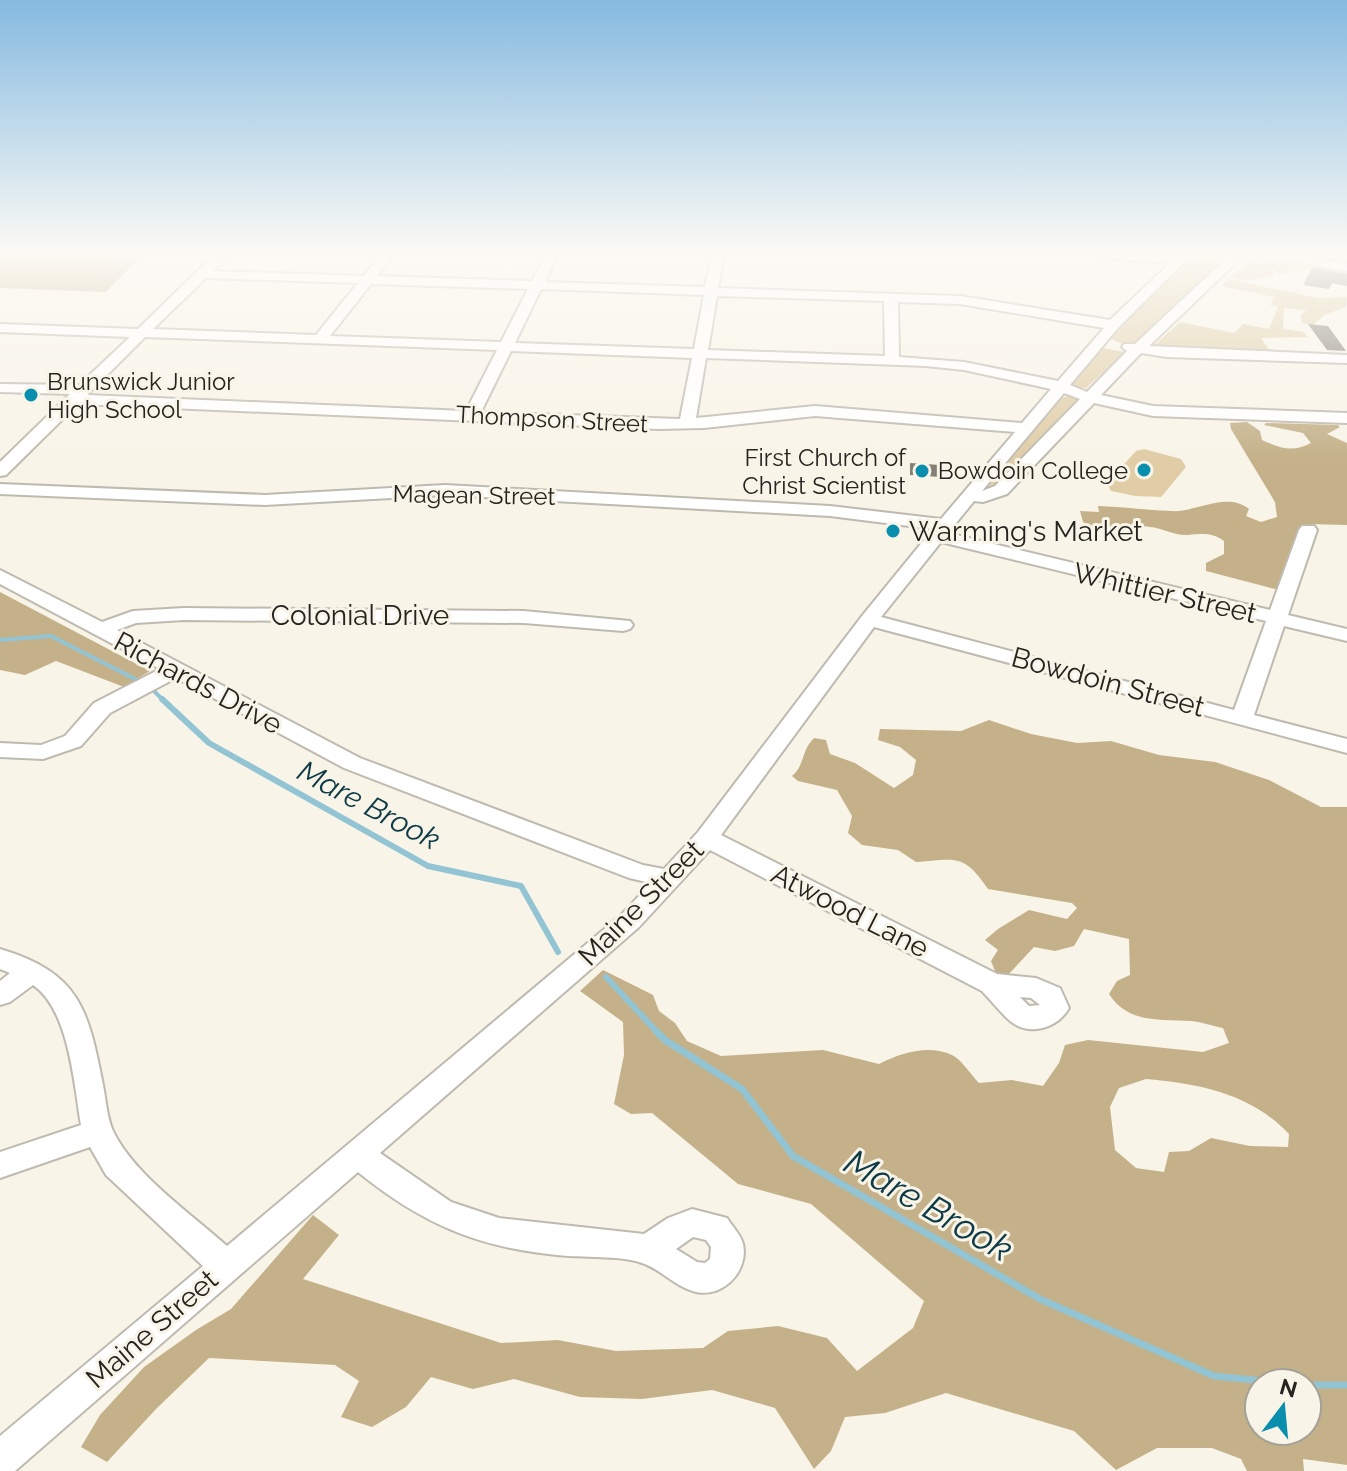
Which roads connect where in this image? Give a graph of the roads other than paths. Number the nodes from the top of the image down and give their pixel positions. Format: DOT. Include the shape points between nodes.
graph roads {
  1 [pos="153,323"];
  2 [pos="334,323"];
  3 [pos="518,323"];
  4 [pos="706,323"];
  5 [pos="891,323"];
  6 [pos="1100,323"];
  7 [pos="1115,323"];
  8 [pos="1165,323"];
  9 [pos="1113,325"];
  10 [pos="0,328"];
  11 [pos="141,334"];
  12 [pos="320,340"];
  13 [pos="1100,341"];
  14 [pos="506,347"];
  15 [pos="1137,349"];
  16 [pos="700,354"];
  17 [pos="1347,359"];
  18 [pos="892,360"];
  19 [pos="1060,387"];
  20 [pos="0,388"];
  21 [pos="80,394"];
  22 [pos="1088,397"];
  23 [pos="472,415"];
  24 [pos="1347,418"];
  25 [pos="687,424"];
  26 [pos="1029,428"];
  27 [pos="0,471"];
  28 [pos="0,489"];
  29 [pos="970,495"];
  30 [pos="942,530"];
  31 [pos="1308,530"];
  32 [pos="0,576"];
  33 [pos="1277,619"];
  34 [pos="869,620"];
  35 [pos="623,625"];
  36 [pos="100,630"];
  37 [pos="1347,635"];
  38 [pos="175,670"];
  39 [pos="1242,717"];
  40 [pos="1347,746"];
  41 [pos="0,750"];
  42 [pos="707,838"];
  43 [pos="670,879"];
  44 [pos="0,959"];
  45 [pos="32,971"];
  46 [pos="992,984"];
  47 [pos="0,995"];
  48 [pos="97,1132"];
  49 [pos="357,1153"];
  50 [pos="0,1165"];
  51 [pos="647,1249"];
  52 [pos="225,1265"];
  53 [pos="0,1460"];
  54 [pos="0,1469"];
  55 [pos="6,1471"];
  1 -- 11 [label="street"];
  2 -- 12 [label="street"];
  3 -- 14 [label="street"];
  4 -- 16 [label="street"];
  5 -- 18 [label="street"];
  6 -- 9 [label="street"];
  7 -- 9 [label="street, Maine Street"];
  8 -- 15 [label="street"];
  9 -- 13 [label="street, Maine Street"];
  10 -- 11 [label="street"];
  11 -- 12 [label="street"];
  11 -- 21 [label="street"];
  12 -- 14 [label="street"];
  13 -- 15 [label="street"];
  13 -- 19 [label="street, Maine Street"];
  14 -- 16 [label="street"];
  14 -- 23 [label="street"];
  15 -- 17 [label="street"];
  15 -- 22 [label="street"];
  16 -- 18 [label="street"];
  16 -- 25 [label="street"];
  18 -- 19 [label="street" via="964,366"];
  19 -- 22 [label="street"];
  19 -- 26 [label="street, Maine Street"];
  20 -- 21 [label="street, Thompson Street"];
  21 -- 23 [label="street, Thompson Street"];
  21 -- 27 [label="street"];
  22 -- 24 [label="street" via="1163,412"];
  22 -- 29 [label="street" via="1001,490 983,497"];
  23 -- 25 [label="street, Thompson Street"];
  25 -- 26 [label="street, Thompson Street" via="815,411"];
  26 -- 29 [label="street, Maine Street"];
  28 -- 30 [label="street, Magean Street" via="265,500 445,490 830,511"];
  29 -- 30 [label="street, Maine Street"];
  30 -- 33 [label="street, Whittier Street"];
  30 -- 34 [label="street, Maine Street"];
  31 -- 33 [label="street"];
  32 -- 36 [label="street, Richards Drive"];
  33 -- 37 [label="street, Whittier Street"];
  33 -- 39 [label="street"];
  34 -- 39 [label="street, Bowdoin Street"];
  34 -- 42 [label="street, Maine Street"];
  35 -- 36 [label="street, Colonial Drive" via="524,617 184,614 133,617"];
  36 -- 38 [label="street, Richards Drive"];
  38 -- 41 [label="street" via="102,708 73,741 43,752"];
  38 -- 43 [label="street, Richards Drive" via="352,763 638,872"];
  39 -- 40 [label="street, Bowdoin Street"];
  42 -- 43 [label="street, Maine Street"];
  42 -- 46 [label="street, Atwood Lane"];
  43 -- 49 [label="street, Maine Street" via="630,921"];
  44 -- 45 [label="street"];
  45 -- 47 [label="street"];
  45 -- 48 [label="street" via="67,1003"];
  48 -- 50 [label="street"];
  48 -- 52 [label="street" via="117,1166"];
  49 -- 51 [label="street" via="425,1204 476,1226"];
  49 -- 52 [label="street, Maine Street"];
  52 -- 53 [label="street, Maine Street"];
  54 -- 55 [label="street"];
}
